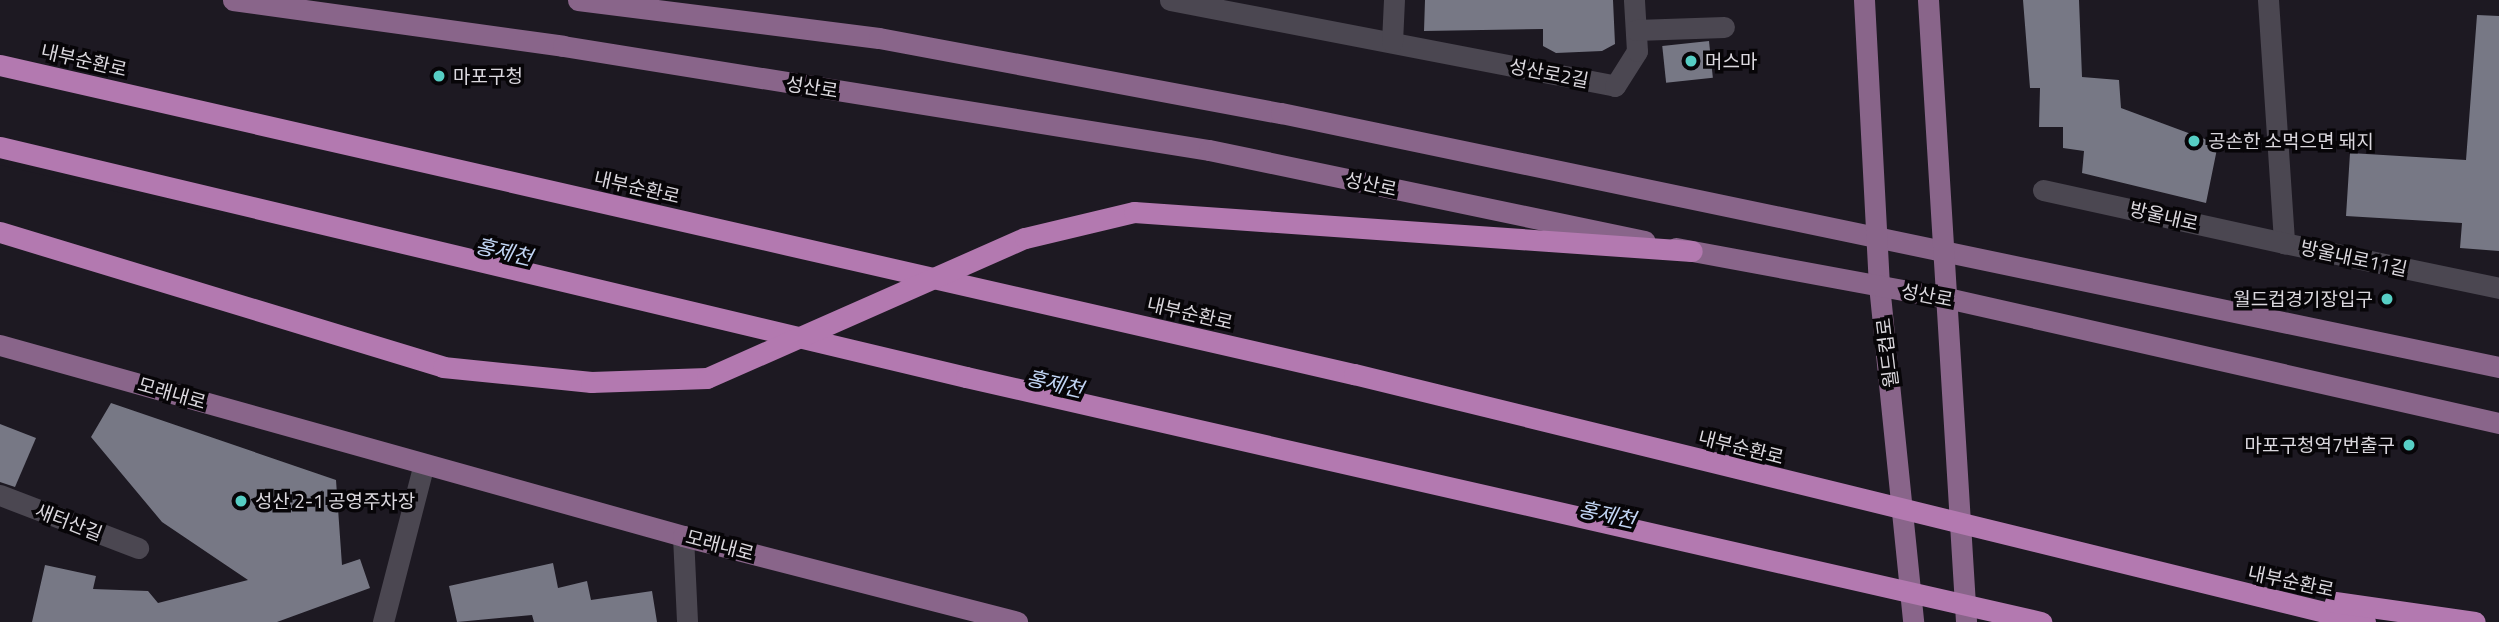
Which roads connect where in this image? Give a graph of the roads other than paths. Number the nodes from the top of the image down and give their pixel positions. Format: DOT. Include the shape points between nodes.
graph roads {
  1 [pos="233,0"];
  2 [pos="578,0"];
  3 [pos="1170,0"];
  4 [pos="1394,0"];
  5 [pos="1634,0"];
  6 [pos="1864,0"];
  7 [pos="1928,0"];
  8 [pos="2267,0"];
  9 [pos="1206,4"];
  10 [pos="1724,27"];
  11 [pos="1636,30"];
  12 [pos="1392,43"];
  13 [pos="0,65"];
  14 [pos="0,147"];
  15 [pos="2043,190"];
  16 [pos="0,232"];
  17 [pos="1875,235"];
  18 [pos="2284,243"];
  19 [pos="1944,249"];
  20 [pos="1692,251"];
  21 [pos="1879,285"];
  22 [pos="2499,288"];
  23 [pos="1947,298"];
  24 [pos="0,345"];
  25 [pos="2499,367"];
  26 [pos="2499,423"];
  27 [pos="424,464"];
  28 [pos="0,495"];
  29 [pos="683,536"];
  30 [pos="138,548"];
  31 [pos="2177,580"];
  32 [pos="383,622"];
  33 [pos="687,622"];
  34 [pos="1017,622"];
  35 [pos="1913,622"];
  36 [pos="1966,622"];
  37 [pos="2041,622"];
  38 [pos="2365,622"];
  39 [pos="2475,622"];
  1 -- 20 [label="main road, 성산로" via="563,46 1209,150"];
  2 -- 17 [label="main road" via="879,38"];
  3 -- 9 [label="street, 성산로2길"];
  4 -- 12 [label="street"];
  5 -- 11 [label="street, 성산로2길"];
  6 -- 17 [label="main road, 월드컵로"];
  7 -- 19 [label="main road"];
  8 -- 18 [label="street, 방울내로11길"];
  9 -- 12 [label="street, 성산로2길"];
  10 -- 11 [label="street"];
  11 -- 12 [label="street, 성산로2길" via="1637,51 1615,86"];
  13 -- 31 [label="highway, 내부순환로" via="1354,374"];
  14 -- 37 [label="highway" via="885,358"];
  15 -- 18 [label="street, 방울내로"];
  16 -- 20 [label="highway" via="443,368 591,382 707,378 1025,238 1134,212"];
  17 -- 19 [label="main road"];
  17 -- 21 [label="main road, 월드컵로"];
  18 -- 22 [label="street, 방울내로11길"];
  19 -- 23 [label="main road"];
  19 -- 25 [label="main road"];
  20 -- 21 [label="main road, 성산로"];
  21 -- 23 [label="main road, 성산로"];
  21 -- 35 [label="main road, 월드컵로"];
  23 -- 26 [label="main road, 성산로"];
  23 -- 36 [label="main road"];
  24 -- 27 [label="main road, 모래내로"];
  27 -- 29 [label="main road, 모래내로"];
  27 -- 32 [label="street"];
  28 -- 30 [label="street, 새터산길"];
  29 -- 33 [label="street"];
  29 -- 34 [label="main road, 모래내로"];
  31 -- 38 [label="highway, 내부순환로"];
  31 -- 39 [label="highway"];
}
